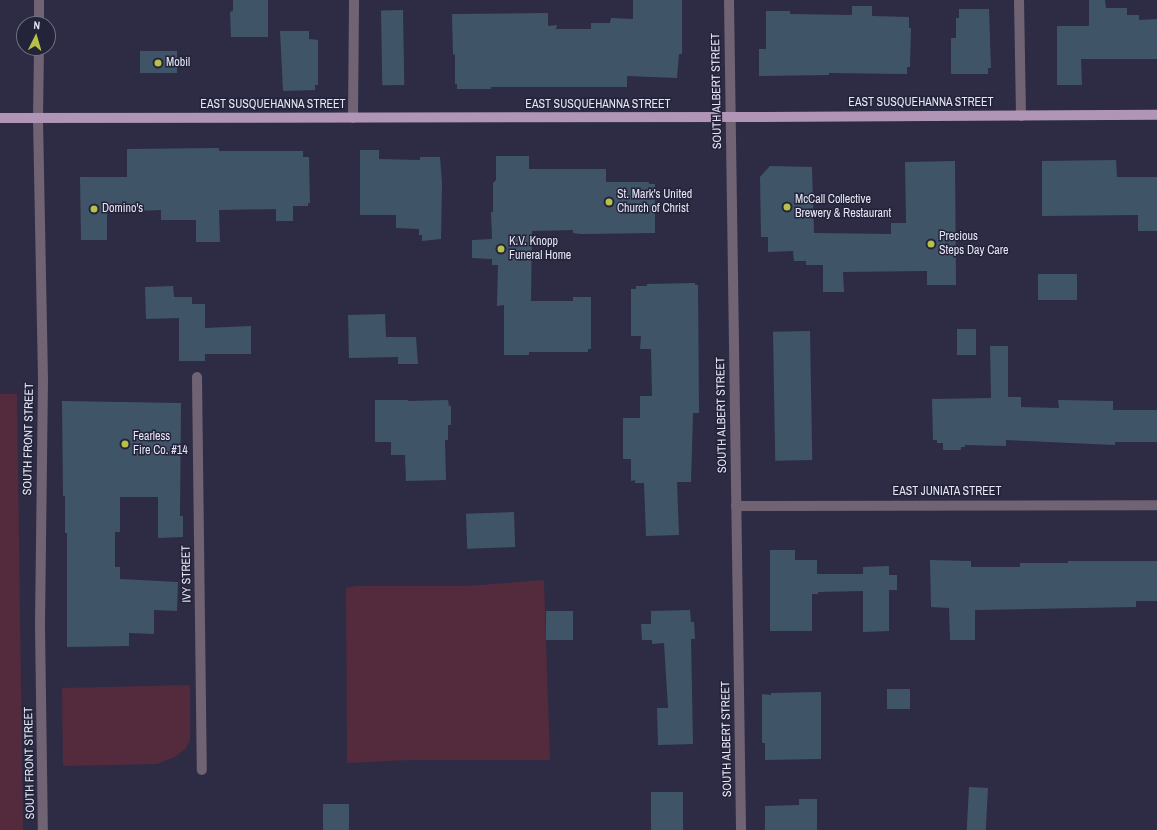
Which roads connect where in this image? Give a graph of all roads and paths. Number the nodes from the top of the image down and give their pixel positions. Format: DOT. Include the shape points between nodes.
graph roads {
  1 [pos="39,0"];
  2 [pos="354,0"];
  3 [pos="729,0"];
  4 [pos="1019,0"];
  5 [pos="39,16"];
  6 [pos="39,56"];
  7 [pos="1157,115"];
  8 [pos="1021,116"];
  9 [pos="730,117"];
  10 [pos="0,118"];
  11 [pos="353,118"];
  12 [pos="38,119"];
  13 [pos="197,377"];
  14 [pos="1157,505"];
  15 [pos="736,506"];
  16 [pos="202,770"];
  17 [pos="43,830"];
  18 [pos="741,830"];
  1 -- 5 [label="street"];
  2 -- 11 [label="street"];
  3 -- 9 [label="street, SOUTH ALBERT STREET"];
  4 -- 8 [label="street"];
  6 -- 12 [label="street, SOUTH FRONT STREET"];
  7 -- 8 [label="main road, EAST SUSQUEHANNA STREET"];
  8 -- 9 [label="main road, EAST SUSQUEHANNA STREET"];
  9 -- 11 [label="main road, EAST SUSQUEHANNA STREET"];
  9 -- 15 [label="street, SOUTH ALBERT STREET"];
  10 -- 12 [label="main road, EAST SUSQUEHANNA STREET"];
  11 -- 12 [label="main road, EAST SUSQUEHANNA STREET"];
  12 -- 17 [label="street, SOUTH FRONT STREET" via="43,379 40,625"];
  13 -- 16 [label="street, IVY STREET"];
  14 -- 15 [label="street, EAST JUNIATA STREET"];
  15 -- 18 [label="street, SOUTH ALBERT STREET"];
}
